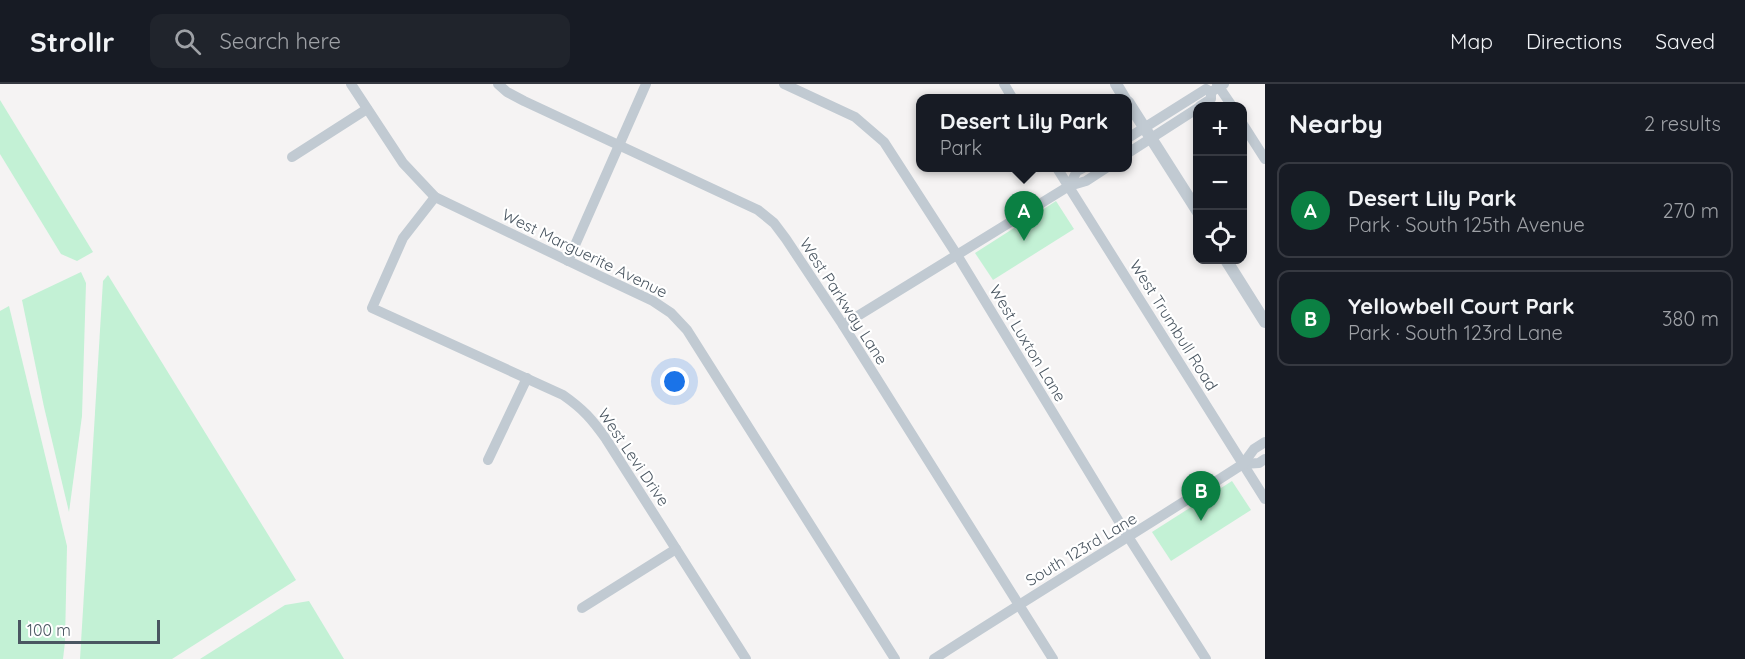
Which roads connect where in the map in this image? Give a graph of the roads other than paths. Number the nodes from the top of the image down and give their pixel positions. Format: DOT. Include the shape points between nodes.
graph roads {
  1 [pos="351,84"];
  2 [pos="498,84"];
  3 [pos="646,84"];
  4 [pos="784,84"];
  5 [pos="1218,87"];
  6 [pos="1206,102"];
  7 [pos="1229,102"];
  8 [pos="366,109"];
  9 [pos="1132,109"];
  10 [pos="1193,110"];
  11 [pos="1247,131"];
  12 [pos="1148,132"];
  13 [pos="1132,137"];
  14 [pos="619,147"];
  15 [pos="1132,149"];
  16 [pos="292,157"];
  17 [pos="1265,159"];
  18 [pos="1060,172"];
  19 [pos="1076,172"];
  20 [pos="1100,172"];
  21 [pos="1069,186"];
  22 [pos="435,197"];
  23 [pos="1195,210"];
  24 [pos="957,255"];
  25 [pos="568,261"];
  26 [pos="1229,264"];
  27 [pos="1265,322"];
  28 [pos="843,325"];
  29 [pos="527,378"];
  30 [pos="1265,442"];
  31 [pos="1265,459"];
  32 [pos="488,460"];
  33 [pos="1243,464"];
  34 [pos="1265,499"];
  35 [pos="1129,537"];
  36 [pos="676,549"];
  37 [pos="1018,604"];
  38 [pos="582,608"];
  39 [pos="746,659"];
  40 [pos="896,659"];
  41 [pos="934,659"];
  42 [pos="1053,659"];
  43 [pos="1206,659"];
  1 -- 8 [label="street, West Marguerite Avenue"];
  2 -- 14 [label="street, West Parkway Lane" via="524,101"];
  3 -- 14 [label="street"];
  4 -- 24 [label="street, West Luxton Lane" via="855,117 885,142"];
  5 -- 6 [label="street"];
  5 -- 7 [label="street"];
  5 -- 12 [label="street" via="1206,89"];
  8 -- 16 [label="street"];
  8 -- 22 [label="street, West Marguerite Avenue" via="403,164"];
  9 -- 12 [label="street"];
  10 -- 12 [label="street"];
  11 -- 17 [label="street"];
  12 -- 13 [label="street"];
  12 -- 15 [label="street"];
  12 -- 23 [label="street"];
  14 -- 25 [label="street"];
  14 -- 28 [label="street, West Parkway Lane" via="758,210 786,239"];
  18 -- 21 [label="street, West Trumbull Road"];
  19 -- 21 [label="street"];
  20 -- 21 [label="street"];
  21 -- 24 [label="street"];
  21 -- 33 [label="street, West Trumbull Road"];
  22 -- 25 [label="street, West Marguerite Avenue"];
  22 -- 29 [label="street, West Levi Drive" via="403,238 372,308"];
  24 -- 28 [label="street"];
  24 -- 35 [label="street, West Luxton Lane"];
  25 -- 40 [label="street, West Marguerite Avenue" via="653,301 687,330"];
  26 -- 27 [label="street"];
  28 -- 37 [label="street, West Parkway Lane"];
  29 -- 32 [label="street"];
  29 -- 36 [label="street, West Levi Drive" via="563,395 595,422"];
  30 -- 33 [label="street, South 123rd Lane"];
  31 -- 33 [label="street, South 123rd Lane"];
  33 -- 34 [label="street, West Trumbull Road"];
  33 -- 35 [label="street, South 123rd Lane"];
  35 -- 37 [label="street, South 123rd Lane"];
  35 -- 43 [label="street, West Luxton Lane"];
  36 -- 38 [label="street"];
  36 -- 39 [label="street, West Levi Drive"];
  37 -- 41 [label="street, South 123rd Lane"];
  37 -- 42 [label="street, West Parkway Lane"];
}
